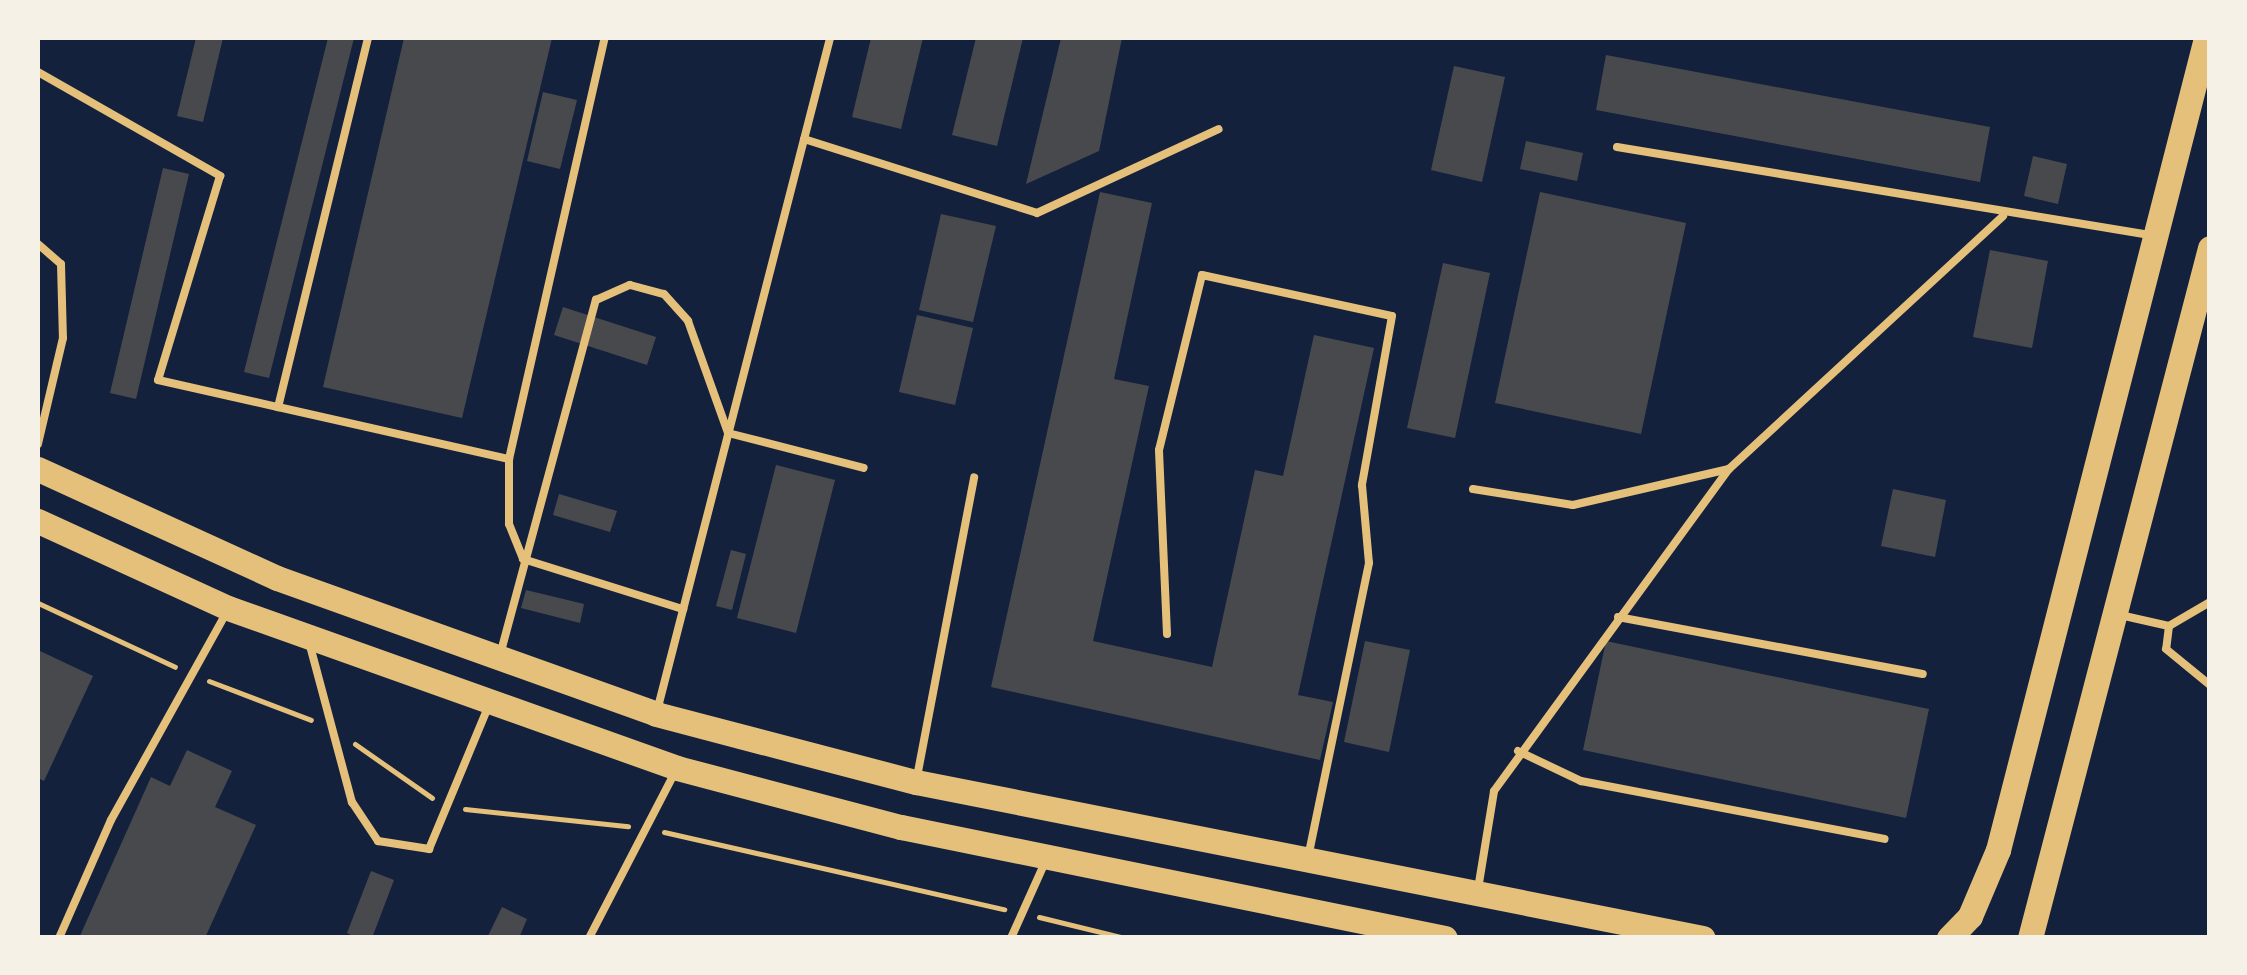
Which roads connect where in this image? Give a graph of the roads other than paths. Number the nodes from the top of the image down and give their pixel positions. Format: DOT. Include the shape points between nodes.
graph roads {
  1 [pos="368,38"];
  2 [pos="605,38"];
  3 [pos="830,38"];
  4 [pos="2206,38"];
  5 [pos="38,72"];
  6 [pos="1219,129"];
  7 [pos="804,139"];
  8 [pos="1617,147"];
  9 [pos="2003,216"];
  10 [pos="2157,236"];
  11 [pos="38,244"];
  12 [pos="2210,248"];
  13 [pos="278,406"];
  14 [pos="728,433"];
  15 [pos="38,444"];
  16 [pos="508,460"];
  17 [pos="864,468"];
  18 [pos="38,469"];
  19 [pos="1729,469"];
  20 [pos="974,476"];
  21 [pos="1473,489"];
  22 [pos="38,521"];
  23 [pos="523,559"];
  24 [pos="2210,602"];
  25 [pos="228,608"];
  26 [pos="683,608"];
  27 [pos="2116,614"];
  28 [pos="1618,617"];
  29 [pos="2169,626"];
  30 [pos="1166,634"];
  31 [pos="308,638"];
  32 [pos="498,664"];
  33 [pos="1923,674"];
  34 [pos="2210,686"];
  35 [pos="488,707"];
  36 [pos="656,714"];
  37 [pos="1518,751"];
  38 [pos="677,768"];
  39 [pos="916,782"];
  40 [pos="1884,839"];
  41 [pos="1048,855"];
  42 [pos="1308,860"];
  43 [pos="1477,893"];
  44 [pos="59,938"];
  45 [pos="589,938"];
  46 [pos="1010,938"];
  47 [pos="1444,938"];
  48 [pos="1703,938"];
  49 [pos="1949,938"];
  50 [pos="2030,938"];
  1 -- 13 [label="lane"];
  2 -- 16 [label="lane"];
  3 -- 7 [label="lane"];
  4 -- 10 [label="main road"];
  5 -- 13 [label="lane" via="220,176 158,380"];
  6 -- 7 [label="lane" via="1036,213"];
  7 -- 14 [label="lane"];
  8 -- 9 [label="lane"];
  9 -- 10 [label="lane"];
  9 -- 19 [label="lane"];
  10 -- 49 [label="main road" via="1998,850 1970,916"];
  11 -- 15 [label="lane" via="62,264 62,338"];
  12 -- 27 [label="main road"];
  13 -- 16 [label="lane"];
  14 -- 17 [label="lane"];
  14 -- 23 [label="lane" via="688,321 664,294 630,285 596,300"];
  14 -- 26 [label="lane"];
  16 -- 23 [label="lane" via="509,524"];
  18 -- 32 [label="main road" via="276,578"];
  19 -- 21 [label="lane" via="1573,504"];
  19 -- 28 [label="lane"];
  20 -- 39 [label="lane"];
  22 -- 25 [label="main road"];
  23 -- 26 [label="lane"];
  23 -- 32 [label="lane"];
  24 -- 29 [label="lane"];
  25 -- 31 [label="main road"];
  25 -- 44 [label="lane"];
  26 -- 36 [label="lane"];
  27 -- 29 [label="lane"];
  27 -- 50 [label="main road"];
  28 -- 33 [label="lane"];
  28 -- 37 [label="lane"];
  29 -- 34 [label="lane" via="2166,649"];
  30 -- 42 [label="lane" via="1159,450 1202,275 1392,316 1362,485 1369,563"];
  31 -- 35 [label="main road"];
  31 -- 35 [label="lane" via="352,802 378,841 430,849"];
  32 -- 36 [label="main road"];
  35 -- 38 [label="main road"];
  36 -- 39 [label="main road"];
  37 -- 40 [label="lane" via="1581,781"];
  37 -- 43 [label="lane" via="1494,791"];
  38 -- 41 [label="main road"];
  38 -- 45 [label="lane"];
  39 -- 42 [label="main road"];
  41 -- 46 [label="lane"];
  41 -- 47 [label="main road"];
  42 -- 43 [label="main road"];
  43 -- 48 [label="main road"];
}
